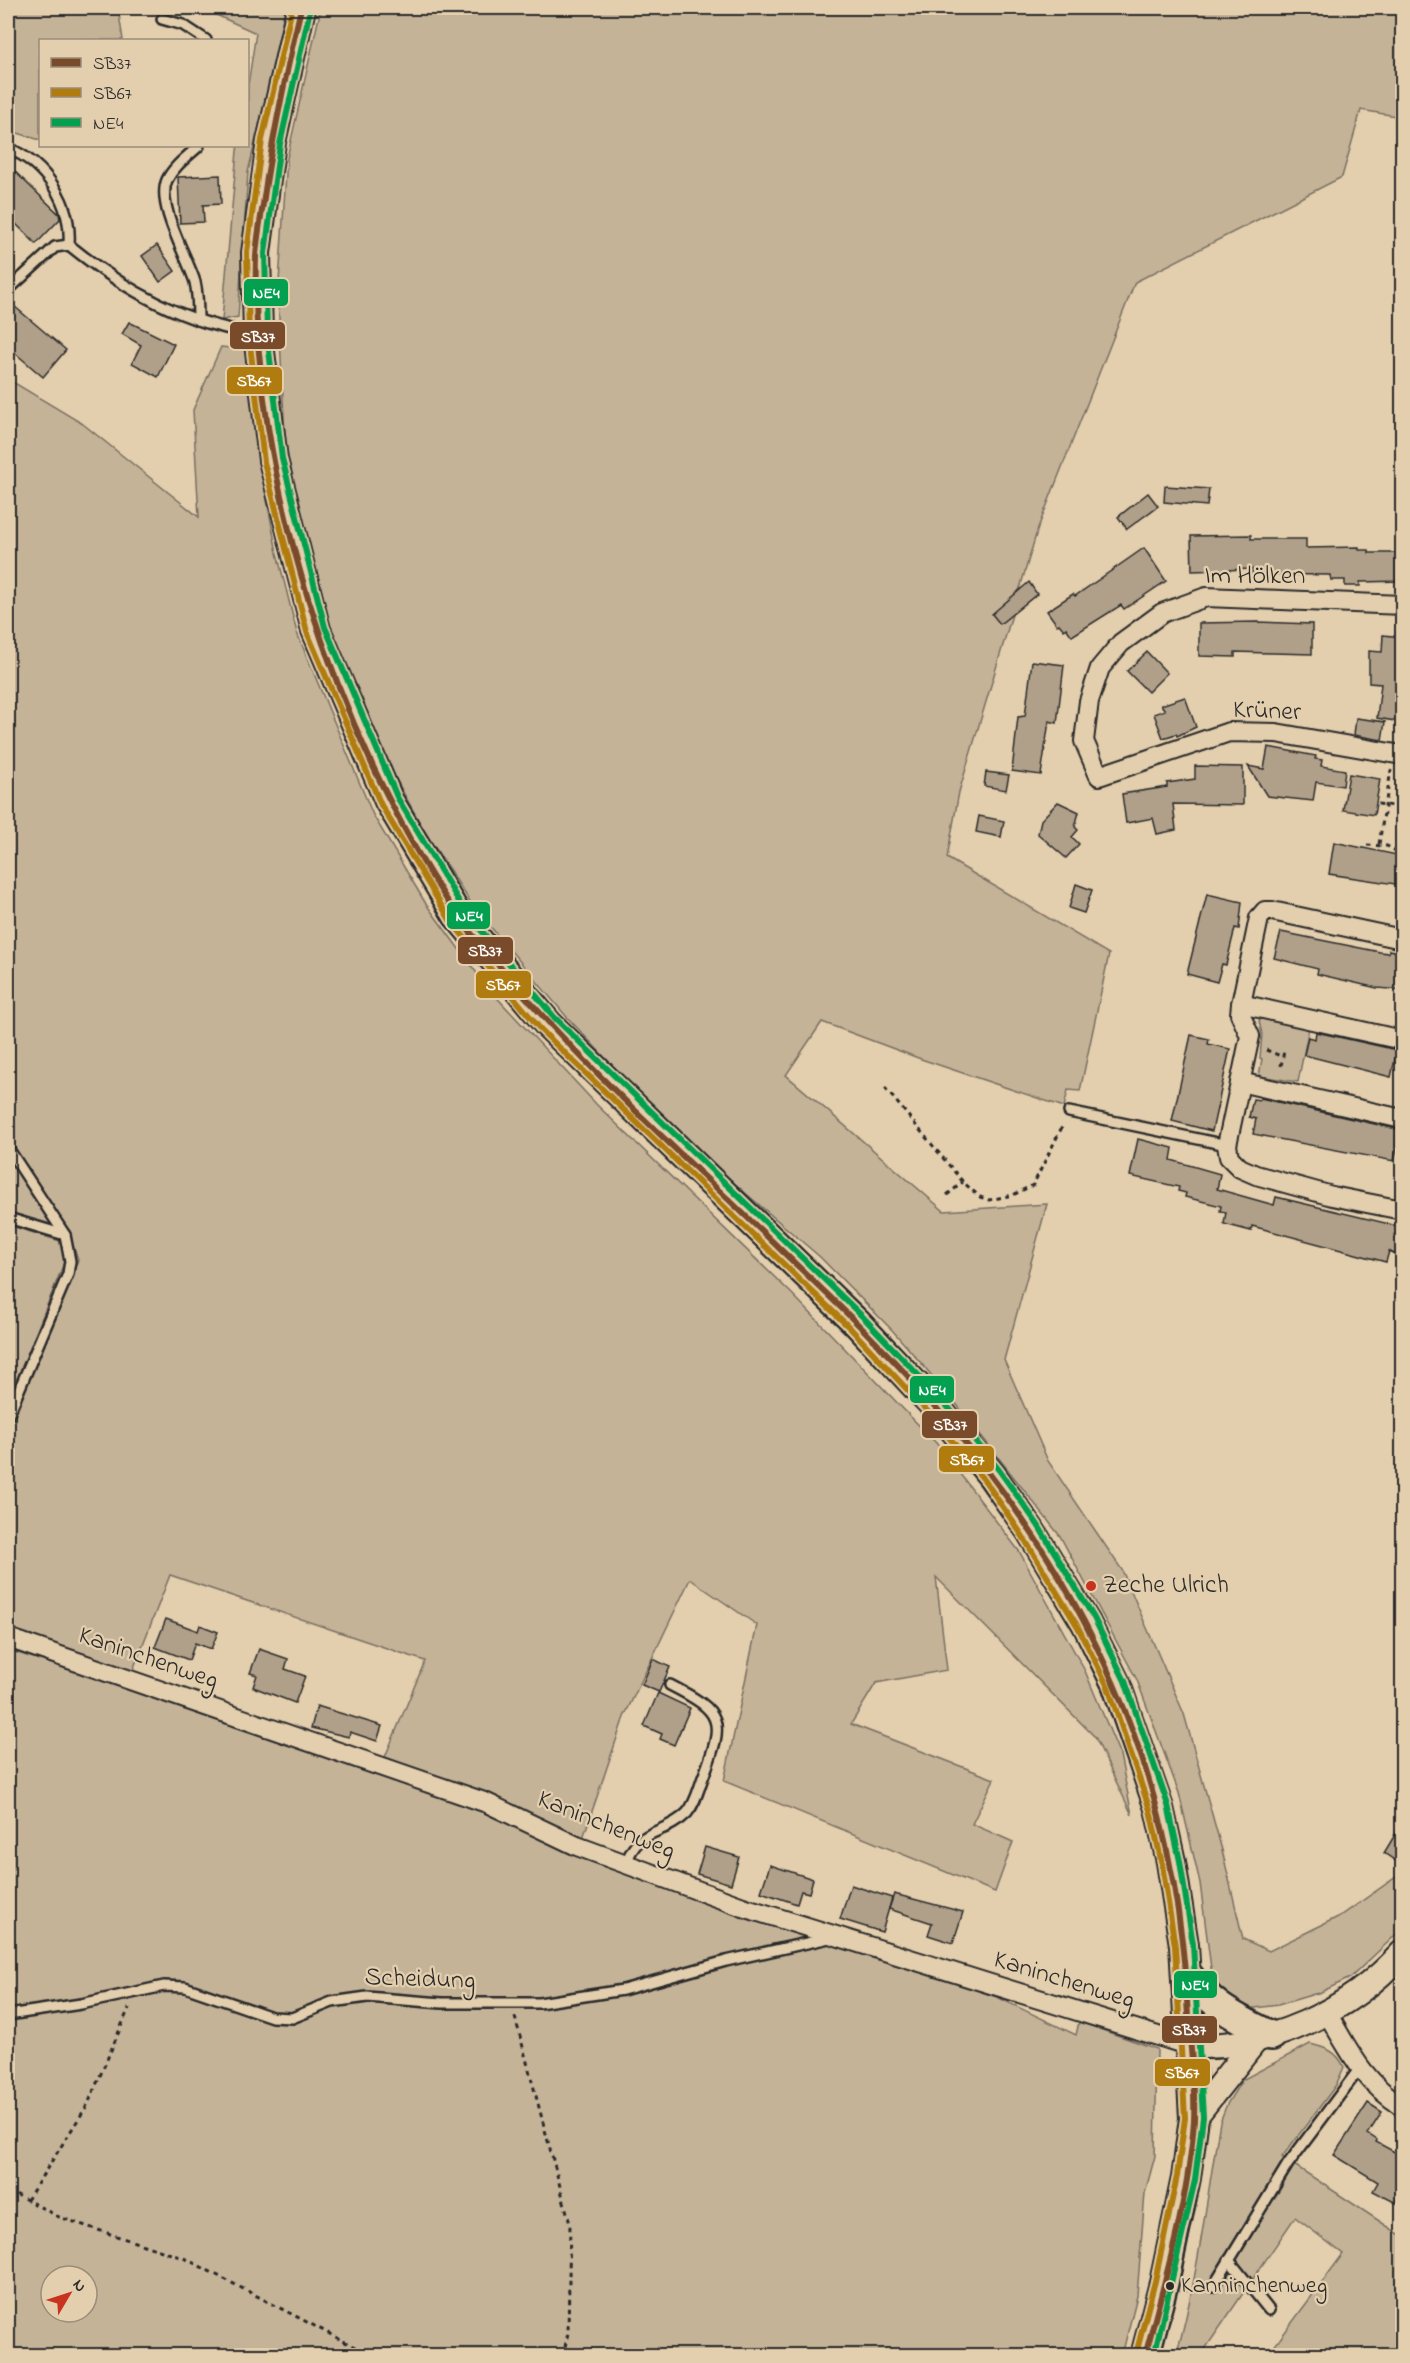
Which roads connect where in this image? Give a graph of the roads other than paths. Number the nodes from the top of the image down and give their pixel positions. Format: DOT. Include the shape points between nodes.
graph roads {
  1 [pos="301,8"];
  2 [pos="162,20"];
  3 [pos="204,39"];
  4 [pos="198,147"];
  5 [pos="8,148"];
  6 [pos="69,245"];
  7 [pos="8,290"];
  8 [pos="198,320"];
  9 [pos="258,335"];
  10 [pos="1402,605"];
  11 [pos="1398,754"];
  12 [pos="1099,776"];
  13 [pos="1402,939"];
  14 [pos="1241,1004"];
  15 [pos="1402,1040"];
  16 [pos="1240,1082"];
  17 [pos="1070,1112"];
  18 [pos="1402,1119"];
  19 [pos="1227,1145"];
  20 [pos="8,1148"];
  21 [pos="1402,1210"];
  22 [pos="8,1218"];
  23 [pos="65,1235"];
  24 [pos="8,1416"];
  25 [pos="8,1638"];
  26 [pos="670,1685"];
  27 [pos="626,1864"];
  28 [pos="835,1937"];
  29 [pos="1402,1953"];
  30 [pos="1186,1972"];
  31 [pos="1327,2013"];
  32 [pos="8,2015"];
  33 [pos="1263,2039"];
  34 [pos="1190,2046"];
  35 [pos="1360,2068"];
  36 [pos="1402,2106"];
  37 [pos="1194,2118"];
  38 [pos="1228,2259"];
  39 [pos="1213,2287"];
  40 [pos="1269,2310"];
  41 [pos="1145,2355"];
  1 -- 9 [label="main road" via="271,142 256,253"];
  2 -- 3 [label="lane" via="183,26"];
  4 -- 8 [label="lane" via="179,163 164,192 195,284"];
  5 -- 6 [label="lane" via="30,158 56,190 66,209"];
  6 -- 7 [label="lane" via="55,247"];
  6 -- 8 [label="lane" via="148,301"];
  8 -- 9 [label="lane"];
  9 -- 30 [label="main road" via="273,460 316,630 389,801 457,915 548,1024 857,1323 936,1407 1030,1530 1086,1623 1116,1684 1159,1808 1173,1874"];
  10 -- 12 [label="street, Im Hölken" via="1206,597 1162,613 1121,643 1100,668 1089,701 1084,741"];
  11 -- 12 [label="street, Krüner" via="1276,733 1229,732"];
  13 -- 14 [label="street" via="1265,911 1259,918"];
  14 -- 15 [label="street"];
  14 -- 16 [label="street" via="1240,1014 1250,1036"];
  16 -- 18 [label="street"];
  16 -- 19 [label="street"];
  17 -- 19 [label="lane"];
  19 -- 21 [label="street" via="1229,1157 1240,1168 1256,1175"];
  20 -- 23 [label="lane"];
  22 -- 23 [label="lane"];
  23 -- 24 [label="lane" via="68,1274"];
  25 -- 27 [label="street, Kaninchenweg" via="487,1803"];
  26 -- 27 [label="lane" via="693,1697 711,1713 718,1728 715,1746 692,1807 678,1820 639,1838"];
  27 -- 28 [label="street, Kaninchenweg"];
  28 -- 32 [label="lane, Scheidung" via="726,1961 623,1990 539,2003 442,2003 367,1997 332,2002 292,2018 272,2017 185,1987 164,1986"];
  28 -- 34 [label="street, Kaninchenweg"];
  29 -- 31 [label="main road" via="1359,1992"];
  30 -- 33 [label="main road" via="1221,2010"];
  30 -- 34 [label="main road"];
  31 -- 33 [label="main road"];
  31 -- 35 [label="street"];
  33 -- 34 [label="main road" via="1212,2047"];
  33 -- 37 [label="main road"];
  34 -- 37 [label="main road"];
  35 -- 36 [label="street" via="1376,2088"];
  35 -- 38 [label="lane" via="1288,2164"];
  37 -- 41 [label="main road" via="1186,2178"];
  38 -- 39 [label="lane"];
  38 -- 40 [label="lane"];
}
